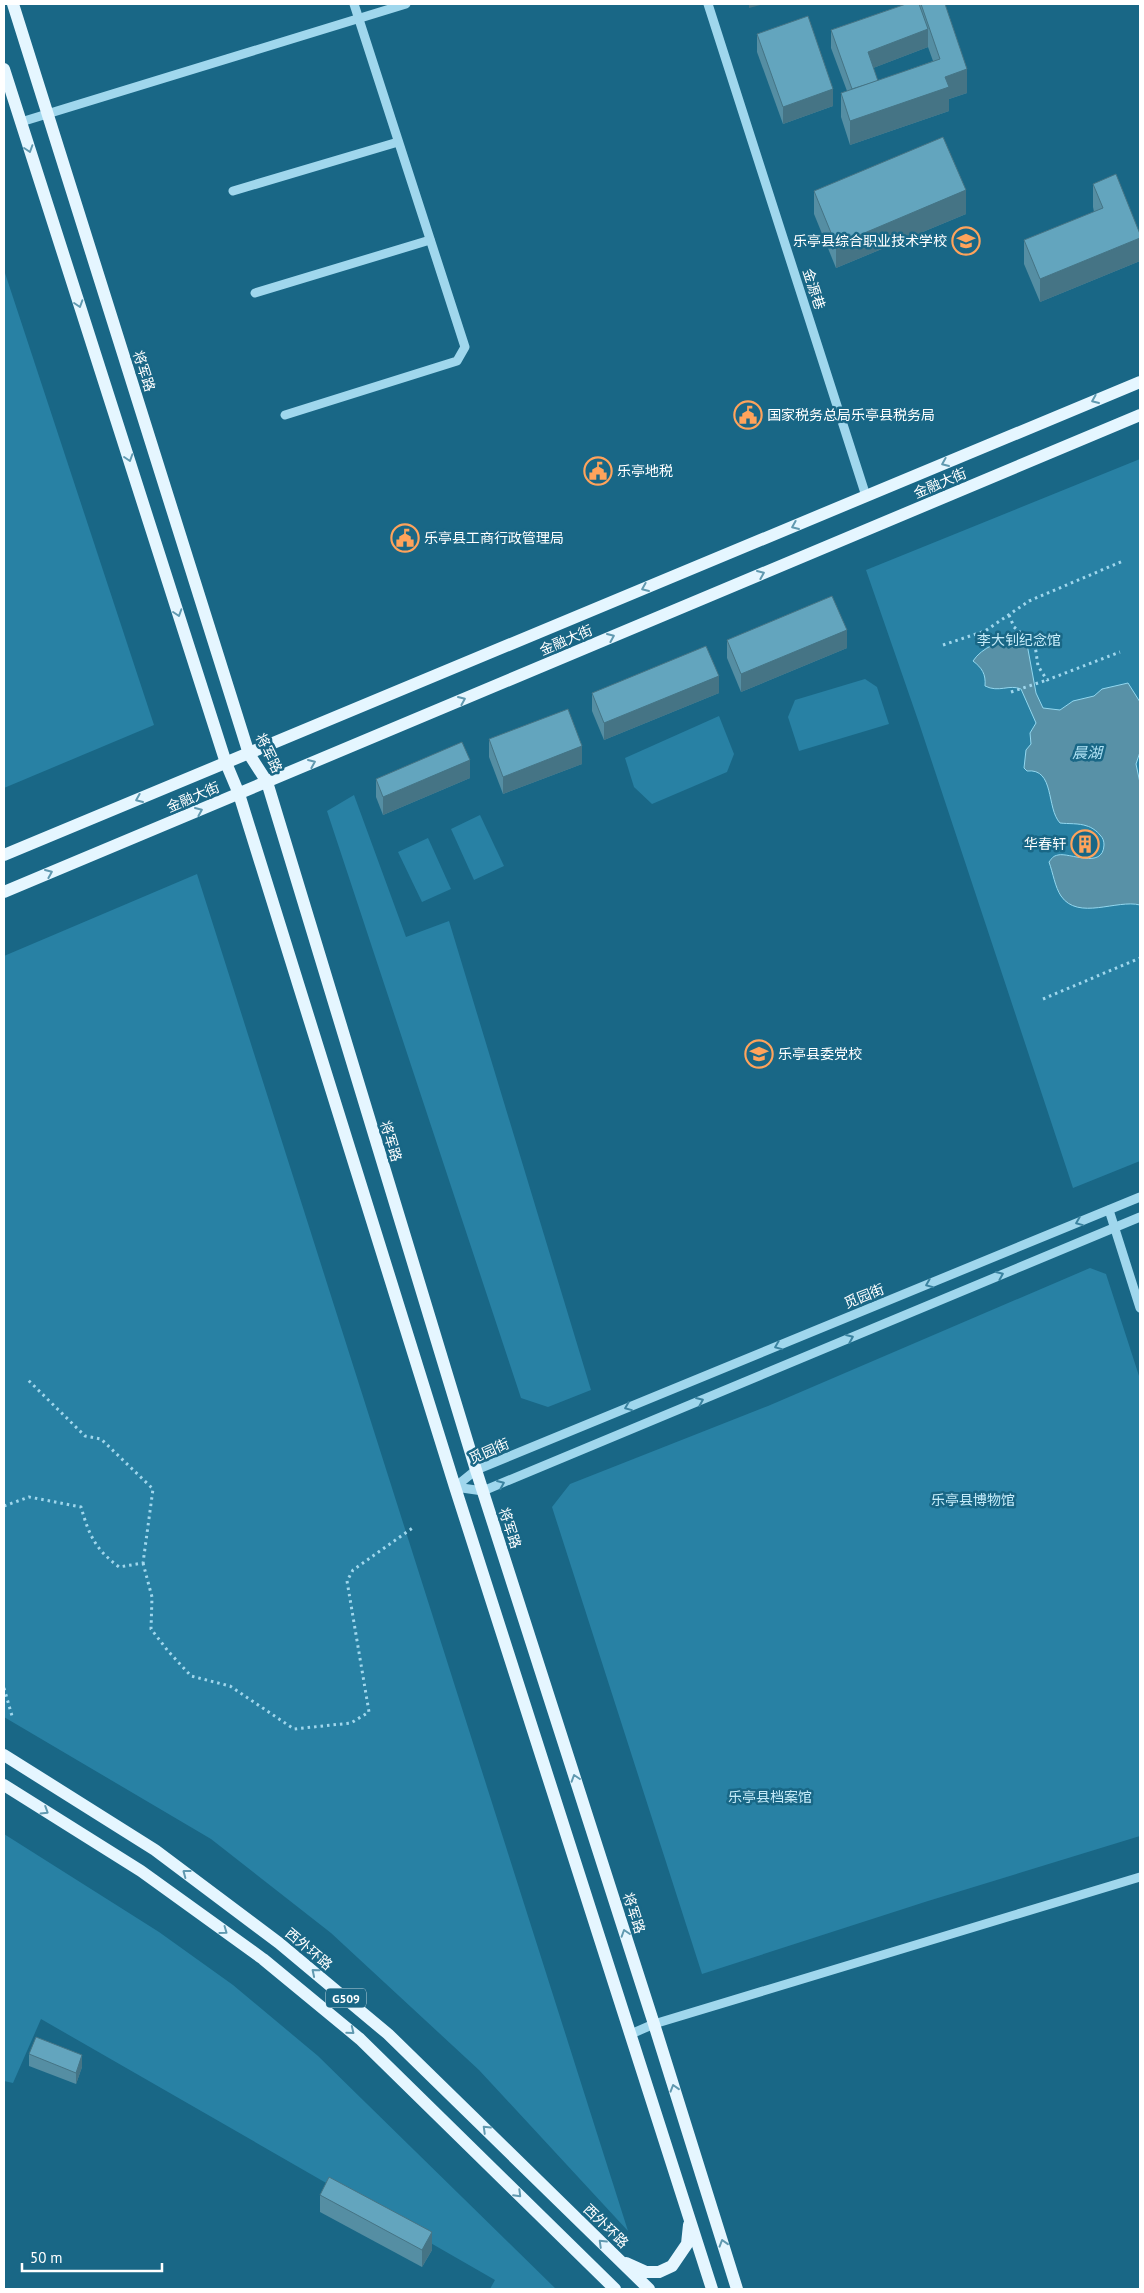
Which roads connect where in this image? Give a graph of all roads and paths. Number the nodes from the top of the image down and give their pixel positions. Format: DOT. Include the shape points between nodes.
graph roads {
  1 [pos="13,4"];
  2 [pos="354,4"];
  3 [pos="406,4"];
  4 [pos="708,4"];
  5 [pos="359,18"];
  6 [pos="4,69"];
  7 [pos="47,114"];
  8 [pos="21,122"];
  9 [pos="398,142"];
  10 [pos="233,191"];
  11 [pos="430,240"];
  12 [pos="255,293"];
  13 [pos="1140,382"];
  14 [pos="285,415"];
  15 [pos="1140,415"];
  16 [pos="866,496"];
  17 [pos="1123,561"];
  18 [pos="1010,615"];
  19 [pos="943,646"];
  20 [pos="1120,652"];
  21 [pos="1045,681"];
  22 [pos="1011,692"];
  23 [pos="249,754"];
  24 [pos="226,763"];
  25 [pos="267,782"];
  26 [pos="239,794"];
  27 [pos="4,855"];
  28 [pos="4,892"];
  29 [pos="1140,958"];
  30 [pos="1043,999"];
  31 [pos="1140,1197"];
  32 [pos="1109,1210"];
  33 [pos="1140,1217"];
  34 [pos="1115,1227"];
  35 [pos="1140,1308"];
  36 [pos="26,1378"];
  37 [pos="476,1470"];
  38 [pos="455,1487"];
  39 [pos="483,1492"];
  40 [pos="4,1506"];
  41 [pos="414,1527"];
  42 [pos="143,1563"];
  43 [pos="4,1688"];
  44 [pos="12,1716"];
  45 [pos="4,1755"];
  46 [pos="4,1785"];
  47 [pos="1140,1877"];
  48 [pos="654,2024"];
  49 [pos="631,2034"];
  50 [pos="690,2220"];
  51 [pos="621,2261"];
  52 [pos="615,2289"];
  53 [pos="649,2289"];
  54 [pos="712,2289"];
  55 [pos="737,2289"];
  1 -- 7 [label="main road, 将军路"];
  2 -- 5 [label="street"];
  3 -- 5 [label="street"];
  4 -- 16 [label="street, 金源巷"];
  5 -- 7 [label="street"];
  5 -- 9 [label="street"];
  6 -- 8 [label="main road"];
  7 -- 8 [label="street"];
  7 -- 23 [label="main road, 将军路"];
  8 -- 24 [label="main road, one-way"];
  9 -- 10 [label="street"];
  9 -- 11 [label="street"];
  11 -- 12 [label="street"];
  11 -- 14 [label="street" via="465,347 457,361"];
  13 -- 16 [label="main road, 金融大街, one-way"];
  25 -- 15 [label="main road, 金融大街, one-way"];
  16 -- 23 [label="main road, 金融大街, one-way"];
  17 -- 18 [label="path" via="1029,601"];
  18 -- 19 [label="path" via="985,631"];
  18 -- 21 [label="path" via="1014,627 1034,645"];
  20 -- 21 [label="path"];
  21 -- 22 [label="path"];
  23 -- 24 [label="main road, 金融大街"];
  23 -- 25 [label="main road, 将军路"];
  24 -- 26 [label="main road"];
  24 -- 27 [label="main road, 金融大街, one-way"];
  25 -- 26 [label="main road, 金融大街"];
  25 -- 37 [label="main road, 将军路"];
  28 -- 26 [label="main road, 金融大街, one-way"];
  26 -- 38 [label="main road"];
  29 -- 30 [label="path"];
  31 -- 32 [label="street, 觅园街"];
  32 -- 34 [label="street"];
  32 -- 37 [label="street, 觅园街, one-way"];
  33 -- 34 [label="street"];
  34 -- 35 [label="street"];
  39 -- 34 [label="street, one-way"];
  36 -- 42 [label="path" via="85,1436 102,1439 153,1490"];
  37 -- 38 [label="street, 觅园街"];
  37 -- 39 [label="main road, 将军路"];
  38 -- 39 [label="street"];
  38 -- 49 [label="main road"];
  48 -- 39 [label="main road, 将军路, one-way"];
  40 -- 42 [label="path" via="29,1497 81,1507 90,1535 104,1556 119,1567"];
  41 -- 42 [label="path" via="353,1570 348,1580 369,1712 351,1723 294,1730 230,1686 191,1676 151,1629 152,1597"];
  43 -- 44 [label="path"];
  51 -- 45 [label="main road, 西外环路 / G509, one-way" via="388,2034 280,1943 155,1850"];
  46 -- 52 [label="main road, G509, one-way" via="142,1871 263,1959 360,2039"];
  47 -- 48 [label="street"];
  48 -- 49 [label="street"];
  55 -- 48 [label="main road, 将军路, one-way"];
  49 -- 50 [label="main road"];
  50 -- 51 [label="main road" via="687,2244 672,2266 658,2272 646,2272"];
  50 -- 54 [label="main road"];
  51 -- 53 [label="main road, 西外环路 / G509"];
}
